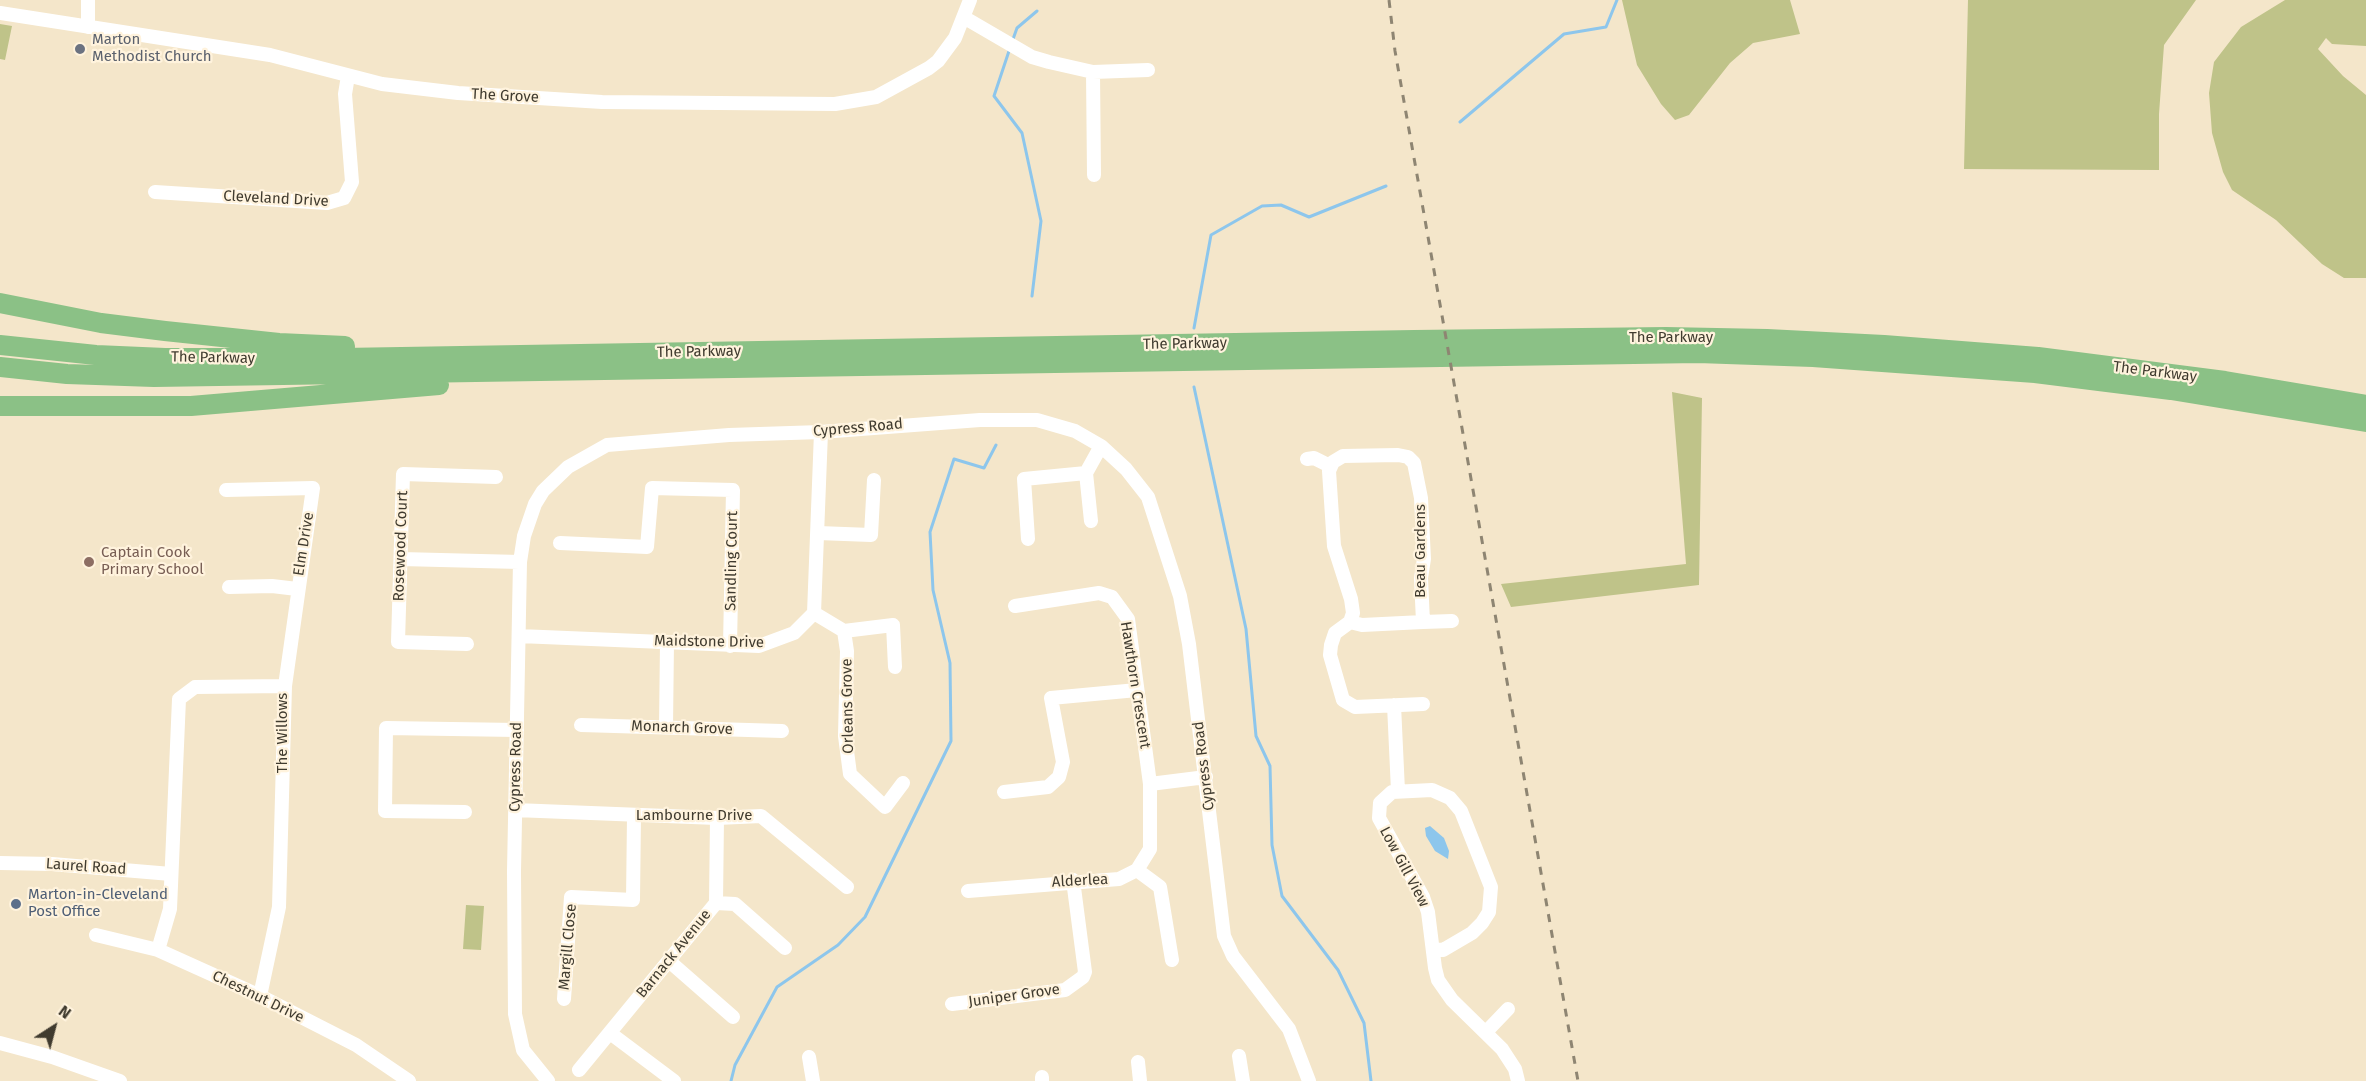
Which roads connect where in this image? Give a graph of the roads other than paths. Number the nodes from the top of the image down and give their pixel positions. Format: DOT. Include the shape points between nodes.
graph roads {
  1 [pos="88,0"];
  2 [pos="970,0"];
  3 [pos="0,13"];
  4 [pos="964,18"];
  5 [pos="88,27"];
  6 [pos="1148,70"];
  7 [pos="1093,72"];
  8 [pos="348,76"];
  9 [pos="1094,175"];
  10 [pos="155,192"];
  11 [pos="0,303"];
  12 [pos="0,345"];
  13 [pos="538,355"];
  14 [pos="0,367"];
  15 [pos="557,371"];
  16 [pos="2366,405"];
  17 [pos="0,406"];
  18 [pos="26,406"];
  19 [pos="0,420"];
  20 [pos="2366,422"];
  21 [pos="821,432"];
  22 [pos="1101,446"];
  23 [pos="1307,459"];
  24 [pos="1330,466"];
  25 [pos="1086,473"];
  26 [pos="496,477"];
  27 [pos="874,480"];
  28 [pos="226,490"];
  29 [pos="1091,521"];
  30 [pos="818,533"];
  31 [pos="1028,539"];
  32 [pos="560,543"];
  33 [pos="401,559"];
  34 [pos="520,562"];
  35 [pos="229,587"];
  36 [pos="297,589"];
  37 [pos="1014,606"];
  38 [pos="814,614"];
  39 [pos="1452,621"];
  40 [pos="1350,622"];
  41 [pos="1423,622"];
  42 [pos="844,631"];
  43 [pos="519,636"];
  44 [pos="667,642"];
  45 [pos="467,644"];
  46 [pos="730,646"];
  47 [pos="895,667"];
  48 [pos="285,686"];
  49 [pos="1137,690"];
  50 [pos="1423,704"];
  51 [pos="1394,705"];
  52 [pos="581,725"];
  53 [pos="666,727"];
  54 [pos="517,730"];
  55 [pos="782,731"];
  56 [pos="1206,777"];
  57 [pos="903,783"];
  58 [pos="1150,784"];
  59 [pos="1398,791"];
  60 [pos="1004,792"];
  61 [pos="515,810"];
  62 [pos="465,812"];
  63 [pos="634,816"];
  64 [pos="717,818"];
  65 [pos="0,863"];
  66 [pos="1137,870"];
  67 [pos="171,874"];
  68 [pos="1073,880"];
  69 [pos="847,887"];
  70 [pos="968,891"];
  71 [pos="716,903"];
  72 [pos="96,935"];
  73 [pos="785,948"];
  74 [pos="1433,949"];
  75 [pos="158,950"];
  76 [pos="1172,960"];
  77 [pos="669,961"];
  78 [pos="260,996"];
  79 [pos="564,999"];
  80 [pos="952,1004"];
  81 [pos="1508,1009"];
  82 [pos="733,1017"];
  83 [pos="1486,1032"];
  84 [pos="610,1033"];
  85 [pos="0,1043"];
  86 [pos="1239,1056"];
  87 [pos="809,1057"];
  88 [pos="1138,1062"];
  89 [pos="579,1070"];
  90 [pos="120,1081"];
  91 [pos="409,1081"];
  92 [pos="548,1081"];
  93 [pos="674,1081"];
  94 [pos="813,1081"];
  95 [pos="1140,1081"];
  96 [pos="1243,1081"];
  97 [pos="1310,1081"];
  98 [pos="1517,1081"];
  1 -- 5 [label="street"];
  2 -- 4 [label="street, The Grove"];
  3 -- 5 [label="street, The Grove"];
  4 -- 7 [label="street" via="1032,57"];
  4 -- 8 [label="street, The Grove" via="947,50 929,68 876,97 835,104 591,101 458,93"];
  5 -- 8 [label="street, The Grove" via="270,55"];
  6 -- 7 [label="street"];
  7 -- 9 [label="street"];
  8 -- 10 [label="street, Cleveland Drive" via="345,94 352,174 344,198 327,203"];
  11 -- 13 [label="highway" via="100,322 279,343 436,346"];
  12 -- 13 [label="highway, The Parkway" via="165,358"];
  13 -- 16 [label="highway, The Parkway" via="1538,338 1767,339 2038,357 2225,381"];
  14 -- 15 [label="highway, The Parkway" via="154,377"];
  15 -- 18 [label="highway" via="507,382 191,406"];
  15 -- 20 [label="highway, The Parkway" via="1698,353 2035,373 2172,390"];
  17 -- 18 [label="highway"];
  18 -- 19 [label="highway"];
  21 -- 22 [label="street, Cypress Road" via="916,423 1037,420 1075,431"];
  21 -- 30 [label="street"];
  21 -- 34 [label="street, Cypress Road" via="607,445 568,467 543,491 528,519"];
  22 -- 25 [label="street"];
  22 -- 56 [label="street, Cypress Road" via="1148,497 1166,549 1189,644"];
  23 -- 24 [label="street"];
  24 -- 40 [label="street" via="1334,546 1352,599"];
  24 -- 41 [label="street, Beau Gardens" via="1343,456 1398,455 1414,463 1421,498"];
  25 -- 29 [label="street"];
  25 -- 31 [label="street" via="1024,479"];
  26 -- 33 [label="street, Rosewood Court" via="403,474"];
  27 -- 30 [label="street" via="871,535"];
  28 -- 36 [label="street, Elm Drive" via="313,488"];
  30 -- 38 [label="street"];
  32 -- 46 [label="street, Sandling Court" via="647,547 652,488 733,490"];
  33 -- 34 [label="street"];
  33 -- 45 [label="street, Rosewood Court" via="398,642"];
  34 -- 43 [label="street, Cypress Road"];
  35 -- 36 [label="street"];
  36 -- 48 [label="street, Elm Drive"];
  37 -- 49 [label="street, Hawthorn Crescent" via="1099,593 1112,597 1128,619"];
  38 -- 42 [label="street"];
  38 -- 46 [label="street, Maidstone Drive" via="794,633 775,643"];
  39 -- 41 [label="street"];
  40 -- 41 [label="street"];
  40 -- 51 [label="street" via="1331,641 1330,655 1341,697 1355,707"];
  42 -- 47 [label="street" via="893,626"];
  42 -- 57 [label="street, Orleans Grove" via="845,736 850,774 885,807"];
  43 -- 44 [label="street, Maidstone Drive"];
  43 -- 54 [label="street, Cypress Road"];
  44 -- 46 [label="street, Maidstone Drive"];
  44 -- 53 [label="street"];
  48 -- 67 [label="street, The Willows" via="195,687 179,699"];
  48 -- 78 [label="street, The Willows" via="279,907"];
  49 -- 58 [label="street, Hawthorn Crescent"];
  49 -- 60 [label="street" via="1051,698 1063,762 1059,777 1048,788"];
  50 -- 51 [label="street"];
  51 -- 59 [label="street"];
  52 -- 53 [label="street, Monarch Grove"];
  53 -- 55 [label="street, Monarch Grove"];
  54 -- 61 [label="street, Cypress Road"];
  54 -- 62 [label="street" via="386,728 385,811"];
  56 -- 58 [label="street"];
  56 -- 97 [label="street, Cypress Road" via="1224,936 1233,956 1289,1029"];
  58 -- 66 [label="street" via="1150,849"];
  59 -- 74 [label="street, Low Gill View" via="1383,798 1379,818 1423,897"];
  59 -- 74 [label="street" via="1432,790 1457,805 1491,887 1489,912 1482,923 1443,950"];
  61 -- 63 [label="street, Lambourne Drive"];
  61 -- 92 [label="street, Cypress Road" via="515,1014 523,1050"];
  63 -- 64 [label="street, Lambourne Drive"];
  63 -- 79 [label="street, Margill Close" via="633,900 571,897"];
  64 -- 69 [label="street, Lambourne Drive" via="761,816"];
  64 -- 71 [label="street, Barnack Avenue"];
  65 -- 67 [label="street, Laurel Road"];
  66 -- 68 [label="street, Alderlea" via="1119,879"];
  66 -- 76 [label="street" via="1160,887"];
  67 -- 75 [label="street, The Willows" via="170,909"];
  68 -- 70 [label="street, Alderlea"];
  68 -- 80 [label="street, Juniper Grove" via="1083,977 1065,990"];
  71 -- 73 [label="street" via="735,904"];
  71 -- 77 [label="street, Barnack Avenue"];
  72 -- 75 [label="street, Chestnut Drive"];
  74 -- 83 [label="street, Low Gill View" via="1443,989"];
  75 -- 78 [label="street, Chestnut Drive"];
  77 -- 82 [label="street"];
  77 -- 84 [label="street, Barnack Avenue"];
  78 -- 91 [label="street, Chestnut Drive" via="356,1045"];
  81 -- 83 [label="street"];
  83 -- 98 [label="street, Low Gill View" via="1509,1059"];
  84 -- 89 [label="street, Barnack Avenue"];
  84 -- 93 [label="street"];
  85 -- 90 [label="street"];
  86 -- 96 [label="street"];
  87 -- 94 [label="street"];
  88 -- 95 [label="street"];
}
